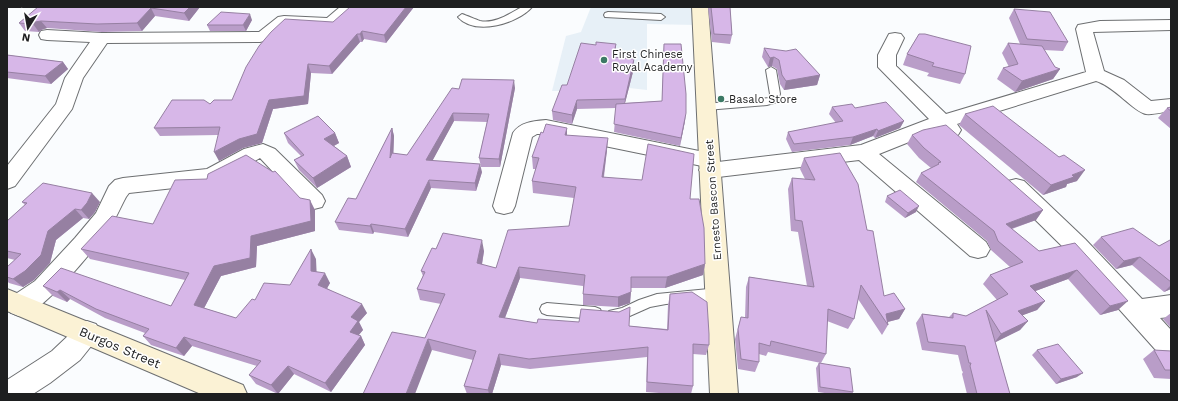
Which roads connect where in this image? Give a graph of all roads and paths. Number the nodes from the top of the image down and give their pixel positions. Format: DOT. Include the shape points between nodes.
graph roads {
  1 [pos="349,7"];
  2 [pos="528,7"];
  3 [pos="700,7"];
  4 [pos="608,15"];
  5 [pos="462,17"];
  6 [pos="661,17"];
  7 [pos="1171,25"];
  8 [pos="47,35"];
  9 [pos="102,38"];
  10 [pos="895,38"];
  11 [pos="771,70"];
  12 [pos="1096,75"];
  13 [pos="1171,105"];
  14 [pos="706,106"];
  15 [pos="941,122"];
  16 [pos="965,142"];
  17 [pos="862,152"];
  18 [pos="709,165"];
  19 [pos="1001,174"];
  20 [pos="7,181"];
  21 [pos="314,201"];
  22 [pos="504,206"];
  23 [pos="978,249"];
  24 [pos="719,294"];
  25 [pos="13,303"];
  26 [pos="1171,306"];
  27 [pos="547,309"];
  28 [pos="1137,310"];
  29 [pos="87,332"];
  30 [pos="1171,349"];
  31 [pos="8,394"];
  32 [pos="233,394"];
  33 [pos="724,394"];
  1 -- 9 [label="street" via="335,21 321,24 284,21 267,35 260,37"];
  2 -- 5 [label="lane" via="491,24"];
  3 -- 14 [label="street, Ernesto Bascon Street"];
  4 -- 6 [label="lane"];
  7 -- 12 [label="street" via="1100,26 1084,29"];
  8 -- 9 [label="street"];
  9 -- 20 [label="street" via="74,77 67,91 65,105"];
  10 -- 15 [label="street" via="886,55 887,66"];
  11 -- 14 [label="lane" via="775,94 773,100"];
  12 -- 13 [label="street" via="1114,81 1147,108"];
  12 -- 15 [label="street"];
  14 -- 18 [label="street, Ernesto Bascon Street"];
  15 -- 16 [label="street"];
  15 -- 17 [label="street"];
  17 -- 18 [label="street"];
  17 -- 23 [label="street"];
  18 -- 22 [label="street" via="546,127 534,128 524,133"];
  18 -- 24 [label="street, Ernesto Bascon Street"];
  19 -- 28 [label="street" via="1049,215"];
  21 -- 25 [label="street" via="263,151 253,153 210,176 123,186 117,192 104,218 44,288"];
  24 -- 27 [label="lane" via="647,302 618,315"];
  24 -- 33 [label="street, Ernesto Bascon Street"];
  25 -- 29 [label="street, Burgos Street"];
  26 -- 28 [label="street"];
  28 -- 30 [label="street"];
  29 -- 31 [label="street" via="70,354"];
  29 -- 32 [label="street, Burgos Street"];
}
